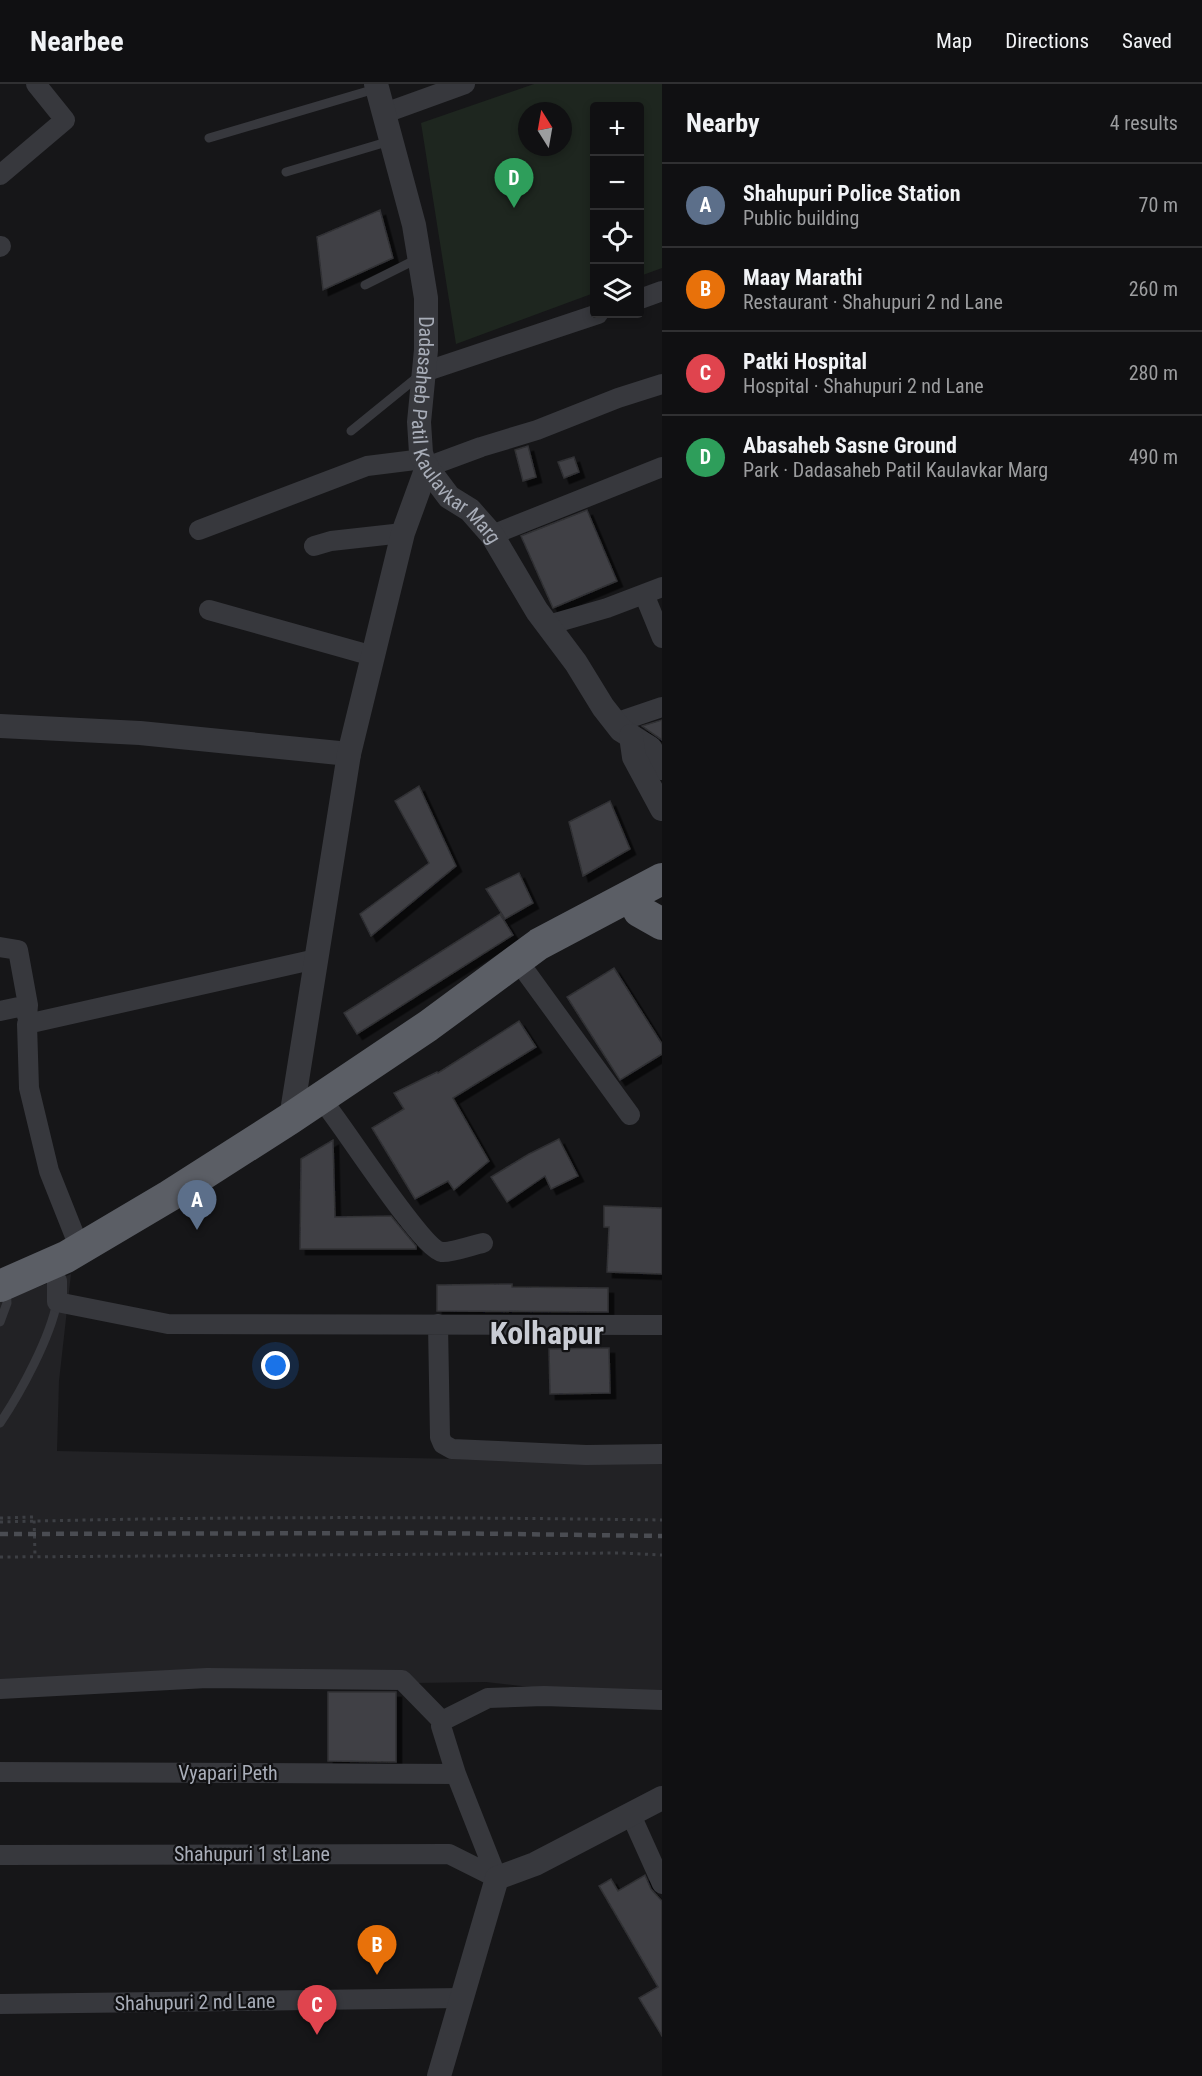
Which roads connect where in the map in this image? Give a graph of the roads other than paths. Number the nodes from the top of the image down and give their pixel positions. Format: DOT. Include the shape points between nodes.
graph roads {
  1 [pos="36,84"];
  2 [pos="465,84"];
  3 [pos="377,86"];
  4 [pos="385,113"];
  5 [pos="209,138"];
  6 [pos="393,140"];
  7 [pos="286,172"];
  8 [pos="0,175"];
  9 [pos="419,258"];
  10 [pos="365,285"];
  11 [pos="662,291"];
  12 [pos="644,297"];
  13 [pos="590,317"];
  14 [pos="424,372"];
  15 [pos="662,384"];
  16 [pos="351,431"];
  17 [pos="425,463"];
  18 [pos="662,467"];
  19 [pos="200,530"];
  20 [pos="403,533"];
  21 [pos="492,535"];
  22 [pos="314,546"];
  23 [pos="653,591"];
  24 [pos="208,610"];
  25 [pos="548,626"];
  26 [pos="662,638"];
  27 [pos="373,656"];
  28 [pos="662,707"];
  29 [pos="0,726"];
  30 [pos="623,729"];
  31 [pos="349,754"];
  32 [pos="662,768"];
  33 [pos="662,809"];
  34 [pos="662,879"];
  35 [pos="654,912"];
  36 [pos="0,947"];
  37 [pos="316,959"];
  38 [pos="526,972"];
  39 [pos="0,1011"];
  40 [pos="27,1014"];
  41 [pos="328,1108"];
  42 [pos="630,1115"];
  43 [pos="291,1118"];
  44 [pos="483,1243"];
  45 [pos="80,1249"];
  46 [pos="54,1283"];
  47 [pos="3,1300"];
  48 [pos="438,1324"];
  49 [pos="662,1325"];
  50 [pos="0,1423"];
  51 [pos="662,1454"];
  52 [pos="0,1689"];
  53 [pos="662,1700"];
  54 [pos="442,1721"];
  55 [pos="0,1772"];
  56 [pos="456,1774"];
  57 [pos="662,1798"];
  58 [pos="630,1815"];
  59 [pos="0,1856"];
  60 [pos="497,1878"];
  61 [pos="662,1884"];
  62 [pos="462,1998"];
  63 [pos="0,2004"];
  64 [pos="439,2076"];
  1 -- 8 [label="street" via="65,120"];
  2 -- 4 [label="street"];
  3 -- 4 [label="street, Dadasaheb Patil Kaulavkar Marg"];
  3 -- 5 [label="lane"];
  4 -- 6 [label="street, Dadasaheb Patil Kaulavkar Marg"];
  6 -- 7 [label="lane"];
  6 -- 9 [label="street, Dadasaheb Patil Kaulavkar Marg"];
  9 -- 10 [label="lane"];
  9 -- 14 [label="street, Dadasaheb Patil Kaulavkar Marg" via="426,298"];
  11 -- 12 [label="street"];
  13 -- 14 [label="street"];
  14 -- 16 [label="lane"];
  14 -- 17 [label="street, Dadasaheb Patil Kaulavkar Marg" via="419,422"];
  15 -- 17 [label="street" via="537,430"];
  17 -- 19 [label="street" via="367,466"];
  17 -- 20 [label="street"];
  17 -- 21 [label="street, Dadasaheb Patil Kaulavkar Marg" via="449,497 470,510"];
  18 -- 21 [label="street"];
  20 -- 22 [label="street"];
  20 -- 27 [label="street"];
  21 -- 25 [label="street, Dadasaheb Patil Kaulavkar Marg"];
  23 -- 25 [label="street"];
  23 -- 26 [label="street"];
  24 -- 27 [label="street"];
  25 -- 30 [label="street, Dadasaheb Patil Kaulavkar Marg" via="603,707"];
  27 -- 31 [label="street"];
  28 -- 30 [label="street"];
  29 -- 31 [label="street" via="140,734"];
  30 -- 32 [label="street" via="650,748"];
  30 -- 33 [label="street" via="633,757"];
  31 -- 37 [label="street"];
  34 -- 43 [label="highway" via="539,944 428,1026"];
  35 -- 38 [label="highway" via="548,955"];
  36 -- 40 [label="street" via="18,950"];
  37 -- 40 [label="street"];
  37 -- 43 [label="street"];
  38 -- 41 [label="highway"];
  38 -- 42 [label="street"];
  39 -- 40 [label="street"];
  40 -- 45 [label="street" via="29,1088 49,1171"];
  41 -- 44 [label="street" via="430,1246 442,1252"];
  41 -- 46 [label="highway"];
  43 -- 45 [label="highway"];
  45 -- 46 [label="highway"];
  46 -- 47 [label="highway"];
  46 -- 48 [label="street" via="168,1324"];
  46 -- 50 [label="lane" via="54,1319"];
  48 -- 49 [label="street"];
  48 -- 51 [label="street" via="443,1444 452,1449 575,1455"];
  52 -- 54 [label="street" via="207,1678 402,1680"];
  53 -- 54 [label="street" via="488,1698"];
  54 -- 56 [label="street"];
  55 -- 56 [label="street, Vyapari Peth"];
  56 -- 60 [label="street"];
  57 -- 58 [label="street"];
  58 -- 60 [label="street" via="535,1864"];
  58 -- 61 [label="street"];
  59 -- 60 [label="street, Shahupuri 1 st Lane" via="449,1854"];
  60 -- 62 [label="street"];
  62 -- 63 [label="street, Shahupuri 2 nd Lane"];
  62 -- 64 [label="street"];
}
